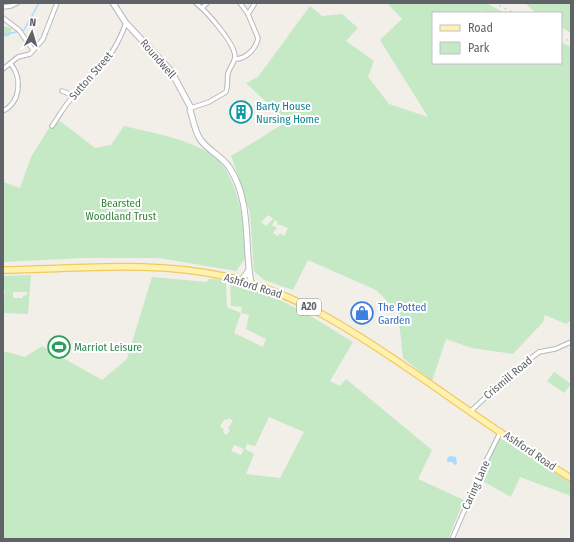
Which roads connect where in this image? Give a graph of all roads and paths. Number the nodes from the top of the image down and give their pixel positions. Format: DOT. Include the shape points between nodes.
graph roads {
  1 [pos="17,3"];
  2 [pos="57,3"];
  3 [pos="113,3"];
  4 [pos="196,3"];
  5 [pos="207,3"];
  6 [pos="240,3"];
  7 [pos="255,3"];
  8 [pos="3,7"];
  9 [pos="202,8"];
  10 [pos="248,14"];
  11 [pos="3,18"];
  12 [pos="126,23"];
  13 [pos="33,50"];
  14 [pos="235,59"];
  15 [pos="11,64"];
  16 [pos="3,69"];
  17 [pos="62,90"];
  18 [pos="75,96"];
  19 [pos="191,108"];
  20 [pos="3,111"];
  21 [pos="52,126"];
  22 [pos="3,270"];
  23 [pos="249,270"];
  24 [pos="241,281"];
  25 [pos="251,283"];
  26 [pos="571,342"];
  27 [pos="471,411"];
  28 [pos="501,431"];
  29 [pos="571,478"];
  30 [pos="452,539"];
  1 -- 8 [label="street"];
  2 -- 13 [label="street" via="43,39"];
  3 -- 12 [label="street, Roundwell"];
  4 -- 9 [label="street"];
  5 -- 9 [label="street"];
  6 -- 10 [label="street"];
  7 -- 10 [label="street"];
  9 -- 14 [label="street" via="230,44"];
  10 -- 14 [label="street" via="258,41 245,57"];
  11 -- 13 [label="street" via="19,30"];
  12 -- 18 [label="street, Sutton Street" via="113,52"];
  12 -- 19 [label="street, Roundwell" via="171,71"];
  13 -- 15 [label="street" via="30,54 18,57"];
  14 -- 19 [label="street" via="228,74 226,92 209,102"];
  15 -- 16 [label="street"];
  15 -- 20 [label="street" via="18,74 19,88 9,107"];
  17 -- 18 [label="street"];
  18 -- 21 [label="street, Sutton Street"];
  19 -- 23 [label="street, Roundwell" via="200,139 229,167 241,195 247,229"];
  22 -- 24 [label="main road, Ashford Road / A20" via="138,267 190,271"];
  23 -- 24 [label="street"];
  23 -- 25 [label="street, Roundwell"];
  24 -- 25 [label="main road, Ashford Road / A20"];
  25 -- 27 [label="main road, Ashford Road / A20" via="298,302 341,324"];
  26 -- 27 [label="street, Crismill Road" via="556,349 539,352 507,377"];
  27 -- 28 [label="main road, Ashford Road / A20"];
  28 -- 29 [label="main road, Ashford Road / A20"];
  28 -- 30 [label="street, Caring Lane"];
}
